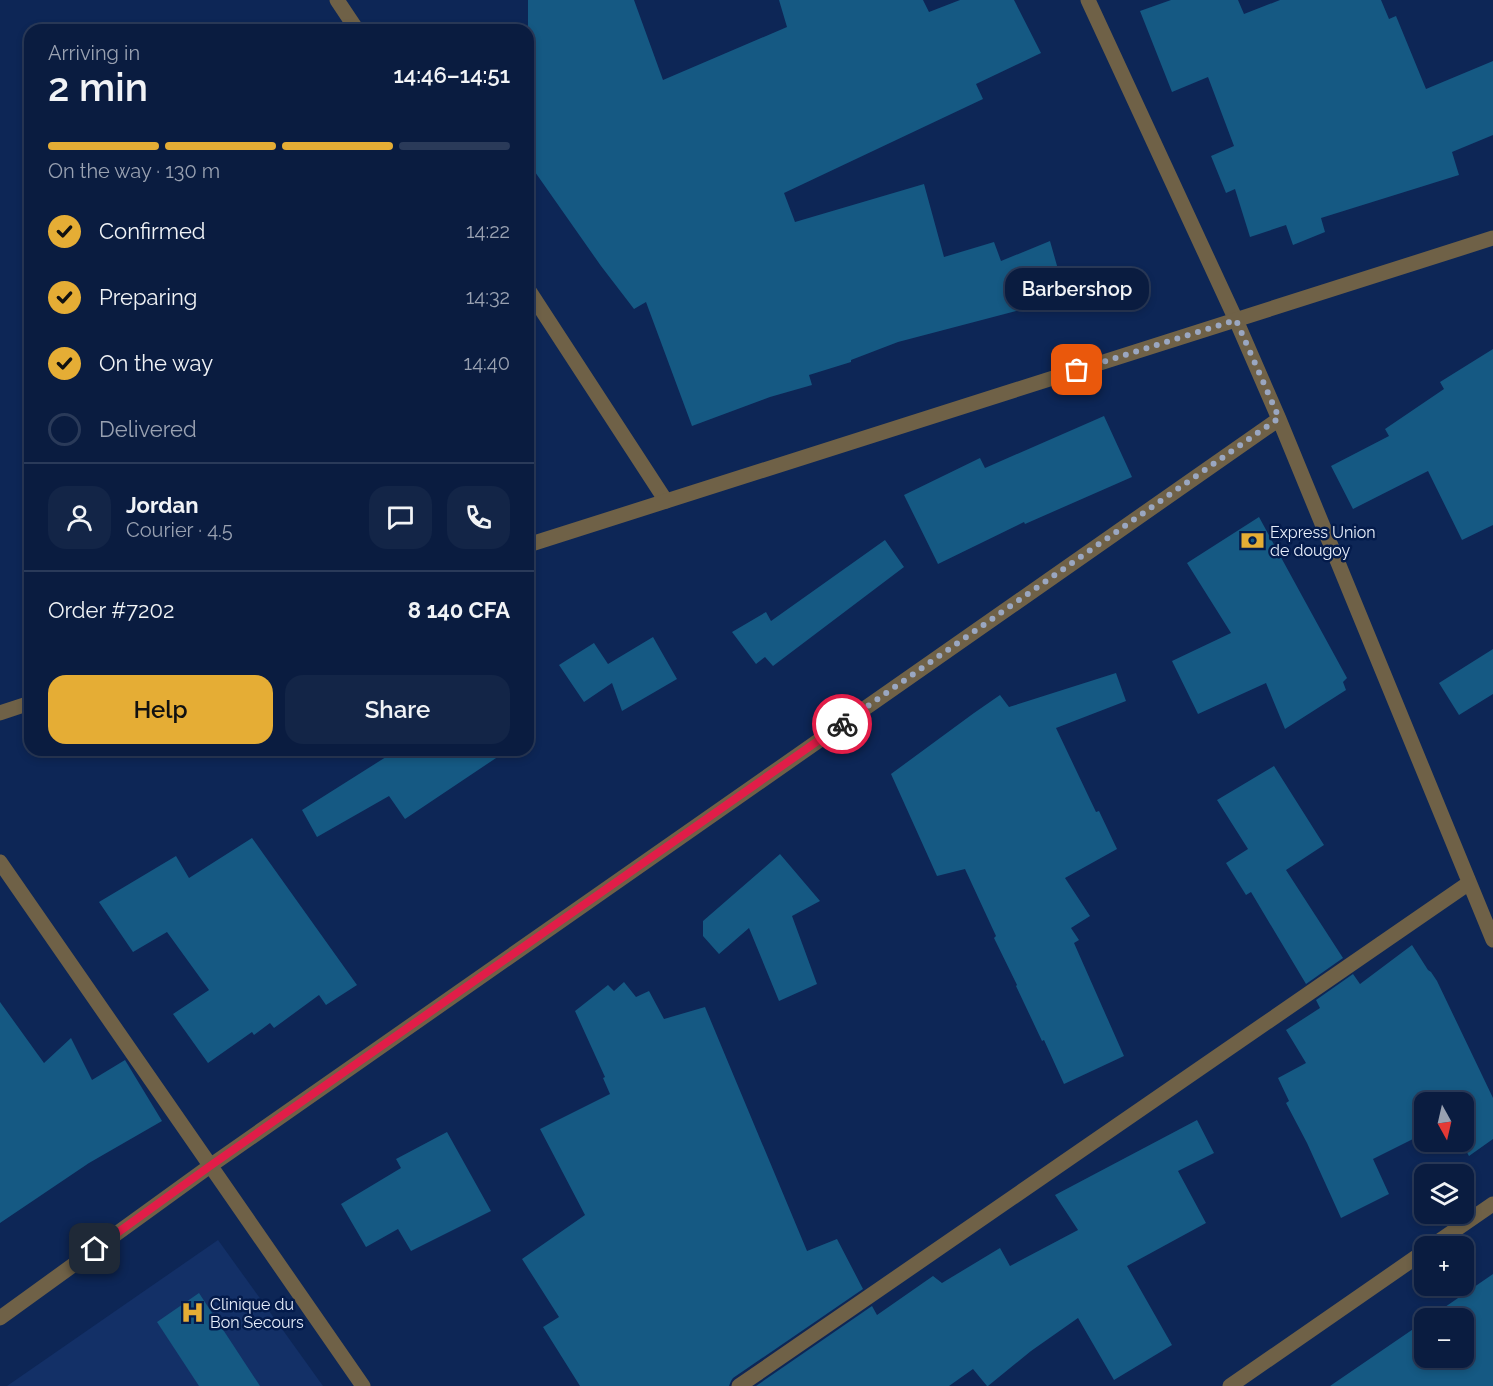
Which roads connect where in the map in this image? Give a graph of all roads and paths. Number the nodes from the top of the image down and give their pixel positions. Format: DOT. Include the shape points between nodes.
graph roads {
  1 [pos="337,0"];
  2 [pos="1088,0"];
  3 [pos="353,24"];
  4 [pos="1493,238"];
  5 [pos="534,298"];
  6 [pos="1236,320"];
  7 [pos="1279,418"];
  8 [pos="666,501"];
  9 [pos="534,543"];
  10 [pos="24,705"];
  11 [pos="0,712"];
  12 [pos="0,862"];
  13 [pos="1469,883"];
  14 [pos="1493,940"];
  15 [pos="210,1166"];
  16 [pos="1493,1204"];
  17 [pos="1447,1236"];
  18 [pos="1414,1259"];
  19 [pos="0,1318"];
  20 [pos="363,1386"];
  21 [pos="739,1386"];
  22 [pos="1230,1386"];
  1 -- 3 [label="street"];
  2 -- 6 [label="street"];
  4 -- 6 [label="street"];
  5 -- 8 [label="street"];
  6 -- 7 [label="street"];
  6 -- 8 [label="street"];
  7 -- 13 [label="street"];
  7 -- 15 [label="street"];
  8 -- 9 [label="street"];
  10 -- 11 [label="street"];
  12 -- 15 [label="street"];
  13 -- 14 [label="street"];
  13 -- 21 [label="street"];
  15 -- 19 [label="street"];
  15 -- 20 [label="street"];
  16 -- 17 [label="street"];
  18 -- 22 [label="street"];
}
